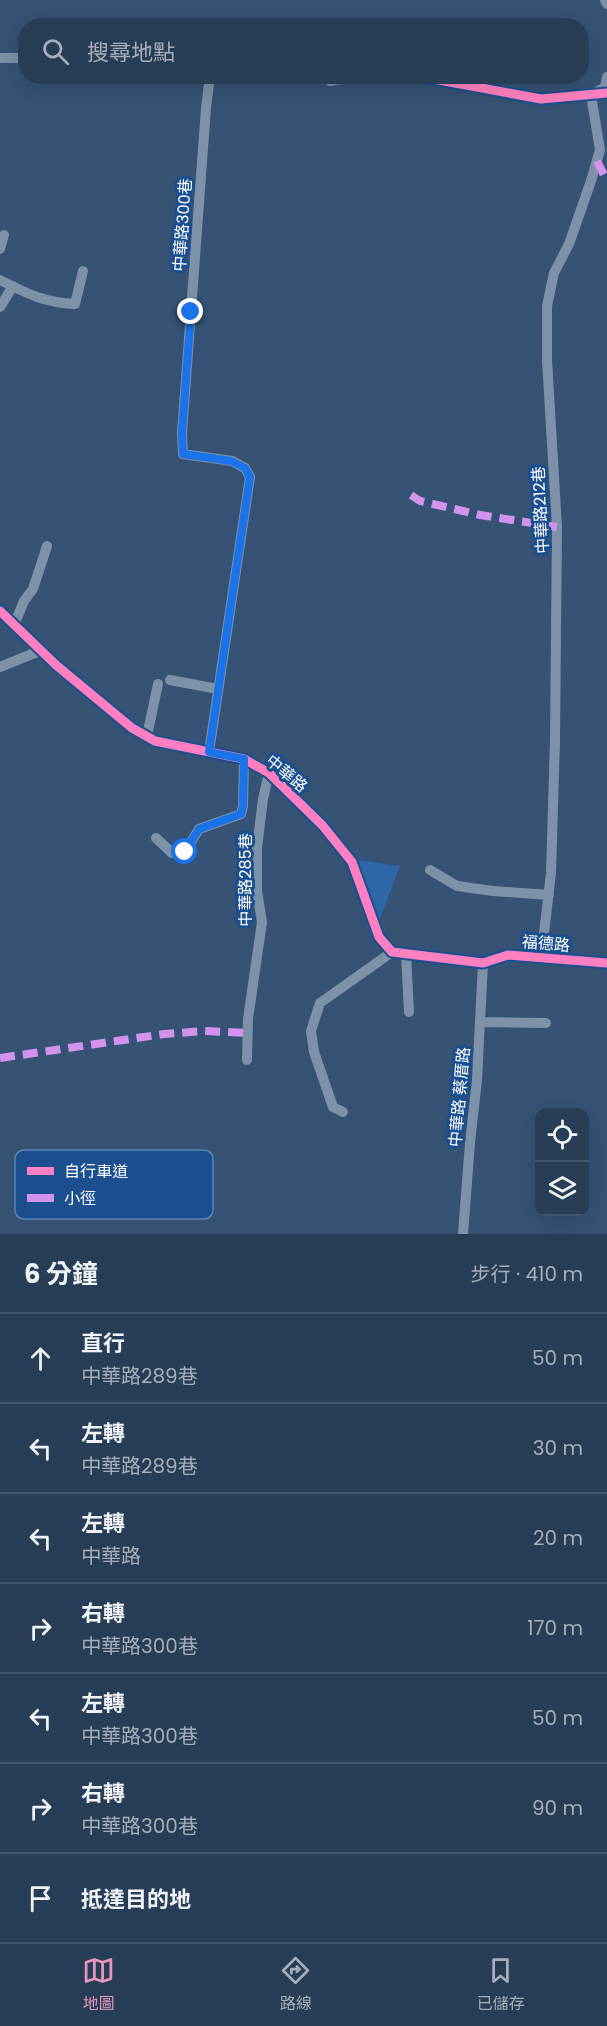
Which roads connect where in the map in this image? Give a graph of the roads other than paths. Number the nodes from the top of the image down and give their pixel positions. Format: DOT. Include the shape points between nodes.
graph roads {
  1 [pos="0,58"];
  2 [pos="18,58"];
  3 [pos="607,77"];
  4 [pos="209,84"];
  5 [pos="460,84"];
  6 [pos="607,93"];
  7 [pos="591,95"];
  8 [pos="4,235"];
  9 [pos="0,249"];
  10 [pos="83,270"];
  11 [pos="0,280"];
  12 [pos="13,286"];
  13 [pos="0,307"];
  14 [pos="47,546"];
  15 [pos="0,611"];
  16 [pos="14,624"];
  17 [pos="42,650"];
  18 [pos="0,667"];
  19 [pos="170,680"];
  20 [pos="158,684"];
  21 [pos="218,689"];
  22 [pos="147,736"];
  23 [pos="209,752"];
  24 [pos="244,759"];
  25 [pos="269,773"];
  26 [pos="156,838"];
  27 [pos="430,870"];
  28 [pos="549,895"];
  29 [pos="392,952"];
  30 [pos="406,954"];
  31 [pos="542,959"];
  32 [pos="483,963"];
  33 [pos="607,963"];
  34 [pos="409,1012"];
  35 [pos="480,1022"];
  36 [pos="546,1023"];
  37 [pos="247,1060"];
  38 [pos="343,1112"];
  39 [pos="463,1234"];
  1 -- 2 [label="street"];
  3 -- 7 [label="street" via="605,87"];
  4 -- 21 [label="street, 中華路300巷" via="183,454 231,461 245,468 250,477"];
  5 -- 7 [label="street" via="541,99"];
  6 -- 7 [label="street"];
  7 -- 28 [label="street, 中華路212巷" via="600,150 569,244 554,273 547,306 557,527"];
  8 -- 9 [label="street"];
  10 -- 12 [label="street" via="75,304 36,298"];
  11 -- 12 [label="street"];
  12 -- 13 [label="street"];
  14 -- 16 [label="street" via="33,589"];
  15 -- 16 [label="street, 中華路"];
  16 -- 17 [label="street, 中華路"];
  17 -- 18 [label="street"];
  17 -- 22 [label="street, 中華路" via="132,729"];
  19 -- 21 [label="street"];
  20 -- 22 [label="street"];
  21 -- 23 [label="street, 中華路300巷"];
  22 -- 23 [label="street, 中華路"];
  23 -- 24 [label="street, 中華路"];
  24 -- 25 [label="street, 中華路"];
  24 -- 26 [label="street" via="241,814 199,829 185,852 172,853"];
  25 -- 29 [label="street, 中華路" via="323,826 352,862 379,938"];
  25 -- 37 [label="street, 中華路285巷" via="257,848 262,922 248,1019"];
  27 -- 28 [label="street" via="457,886"];
  28 -- 31 [label="street, 中華路212巷"];
  29 -- 30 [label="street"];
  29 -- 38 [label="street" via="320,1003 312,1031 314,1052 333,1107"];
  30 -- 32 [label="street"];
  30 -- 34 [label="street"];
  31 -- 32 [label="street, 福德路" via="508,955"];
  31 -- 33 [label="street, 福德路"];
  32 -- 35 [label="street, 中華路 蔡厝路"];
  35 -- 36 [label="street"];
  35 -- 39 [label="street, 中華路 蔡厝路"];
}
